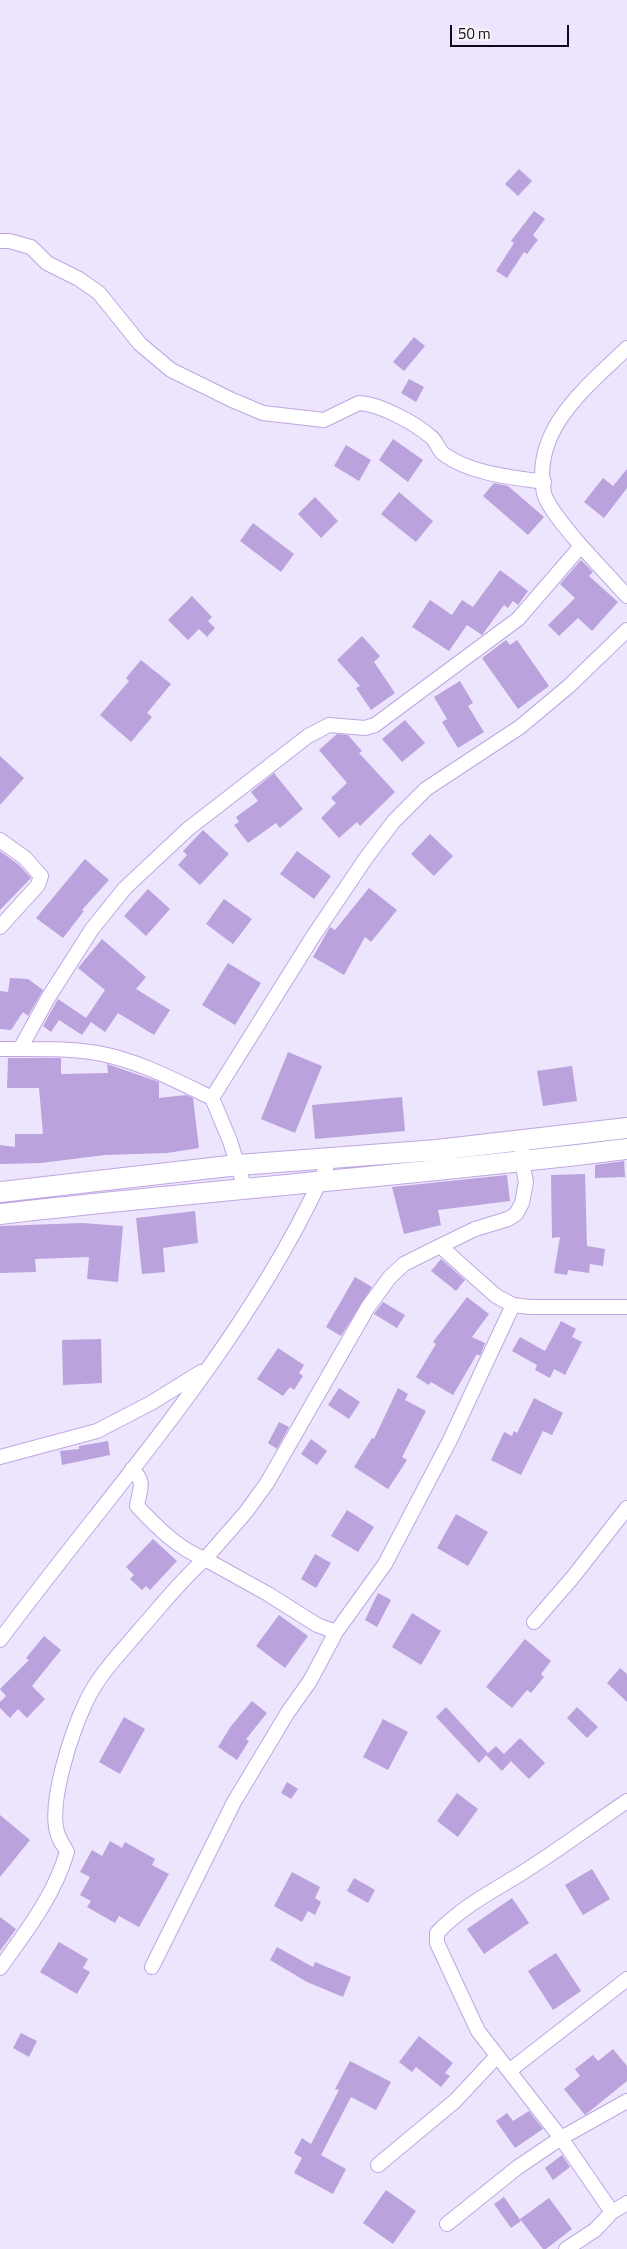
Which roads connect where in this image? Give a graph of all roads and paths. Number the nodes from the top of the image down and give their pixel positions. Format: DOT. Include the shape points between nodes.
graph roads {
  1 [pos="0,241"];
  2 [pos="627,348"];
  3 [pos="544,482"];
  4 [pos="581,546"];
  5 [pos="627,596"];
  6 [pos="627,630"];
  7 [pos="0,840"];
  8 [pos="0,927"];
  9 [pos="0,1049"];
  10 [pos="20,1049"];
  11 [pos="212,1098"];
  12 [pos="627,1128"];
  13 [pos="522,1140"];
  14 [pos="627,1149"];
  15 [pos="330,1158"];
  16 [pos="522,1162"];
  17 [pos="238,1165"];
  18 [pos="320,1180"];
  19 [pos="78,1183"];
  20 [pos="245,1189"];
  21 [pos="0,1192"];
  22 [pos="80,1205"];
  23 [pos="0,1214"];
  24 [pos="440,1246"];
  25 [pos="513,1305"];
  26 [pos="627,1307"];
  27 [pos="208,1368"];
  28 [pos="0,1457"];
  29 [pos="132,1469"];
  30 [pos="627,1508"];
  31 [pos="205,1559"];
  32 [pos="534,1622"];
  33 [pos="336,1632"];
  34 [pos="0,1640"];
  35 [pos="627,1801"];
  36 [pos="152,1967"];
  37 [pos="0,1968"];
  38 [pos="627,1979"];
  39 [pos="497,2056"];
  40 [pos="509,2071"];
  41 [pos="627,2101"];
  42 [pos="561,2138"];
  43 [pos="378,2165"];
  44 [pos="627,2202"];
  45 [pos="612,2212"];
  46 [pos="447,2224"];
  47 [pos="566,2249"];
  1 -- 3 [label="street" via="31,247 48,263 80,279 99,294 140,344 171,370 232,400 264,413 324,420 359,403 365,404 380,408 418,428 433,438 443,454 464,464 492,473"];
  2 -- 3 [label="street" via="568,407 553,429 544,450"];
  3 -- 4 [label="street" via="544,494"];
  4 -- 5 [label="street"];
  4 -- 10 [label="street" via="518,619 375,725 365,728 329,726 308,736 188,829 125,888 92,928"];
  6 -- 11 [label="street" via="548,704 426,789 394,821 312,938"];
  7 -- 8 [label="street" via="25,858 41,876 38,885"];
  9 -- 10 [label="street"];
  10 -- 11 [label="street" via="97,1053 136,1064"];
  11 -- 17 [label="street"];
  12 -- 13 [label="main road"];
  13 -- 15 [label="main road"];
  13 -- 16 [label="street"];
  14 -- 16 [label="main road"];
  15 -- 17 [label="main road"];
  15 -- 18 [label="street"];
  16 -- 18 [label="main road"];
  16 -- 24 [label="street" via="526,1182 516,1214 475,1228"];
  17 -- 19 [label="main road"];
  17 -- 20 [label="street"];
  18 -- 20 [label="main road"];
  18 -- 27 [label="street" via="271,1275"];
  19 -- 21 [label="main road"];
  19 -- 22 [label="main road"];
  20 -- 22 [label="main road"];
  22 -- 23 [label="main road"];
  24 -- 25 [label="street" via="496,1296"];
  24 -- 31 [label="street" via="404,1264 368,1307 267,1483"];
  25 -- 26 [label="street"];
  25 -- 33 [label="street" via="450,1440 385,1564"];
  27 -- 28 [label="street" via="98,1431"];
  27 -- 29 [label="street"];
  29 -- 31 [label="street" via="140,1478 137,1506 184,1548"];
  29 -- 34 [label="street"];
  30 -- 32 [label="street"];
  31 -- 33 [label="street" via="317,1625"];
  31 -- 37 [label="street" via="188,1574 119,1655 86,1701 58,1794 56,1824 67,1852 64,1862 46,1901"];
  33 -- 36 [label="street" via="310,1681 234,1802"];
  35 -- 39 [label="street" via="446,1923 437,1933 437,1943 478,2031"];
  38 -- 40 [label="street"];
  39 -- 40 [label="street"];
  39 -- 43 [label="street" via="455,2101"];
  40 -- 42 [label="street"];
  41 -- 42 [label="street"];
  42 -- 45 [label="street"];
  42 -- 46 [label="street" via="518,2167"];
  44 -- 45 [label="street"];
  45 -- 47 [label="street" via="595,2230"];
}
